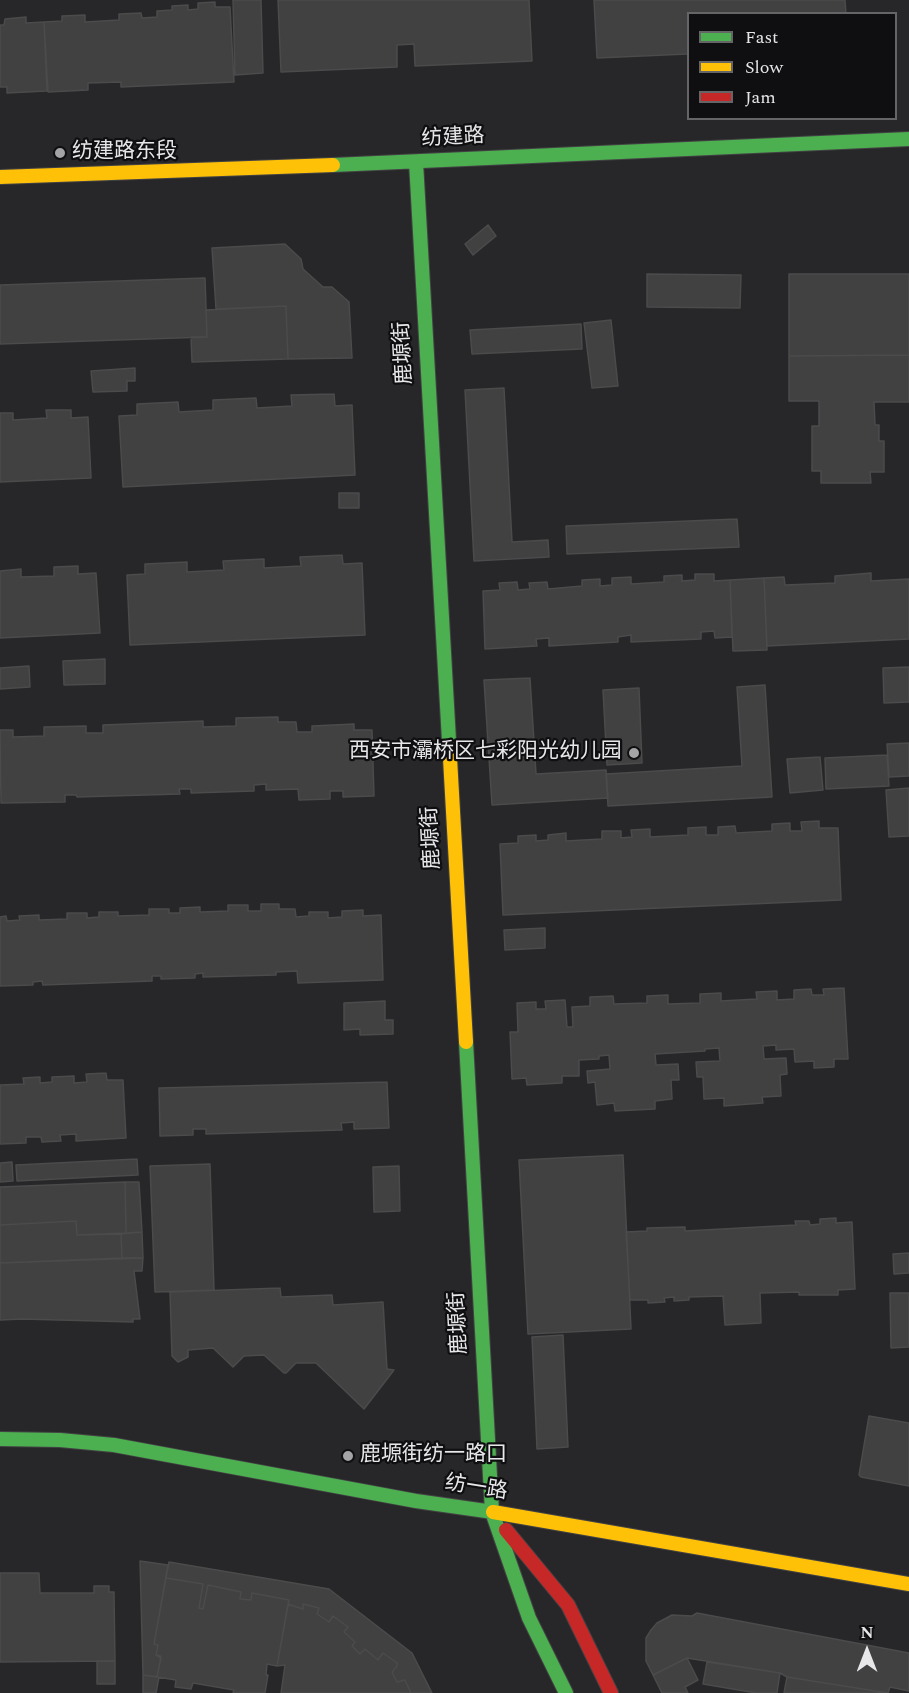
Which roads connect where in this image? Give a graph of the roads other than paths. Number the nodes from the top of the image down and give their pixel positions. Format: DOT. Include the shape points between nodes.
graph roads {
  1 [pos="909,139"];
  2 [pos="416,162"];
  3 [pos="0,177"];
  4 [pos="0,1439"];
  5 [pos="492,1512"];
  6 [pos="909,1584"];
  7 [pos="566,1693"];
  8 [pos="611,1693"];
  1 -- 2 [label="street, 纺建路"];
  2 -- 3 [label="street, 纺建路"];
  2 -- 5 [label="street, 鹿塬街"];
  4 -- 5 [label="street, 纺一路" via="114,1445"];
  5 -- 6 [label="street, 纺一路"];
  5 -- 7 [label="street, 鹿塬街" via="529,1618"];
  5 -- 8 [label="street" via="568,1605"];
}
